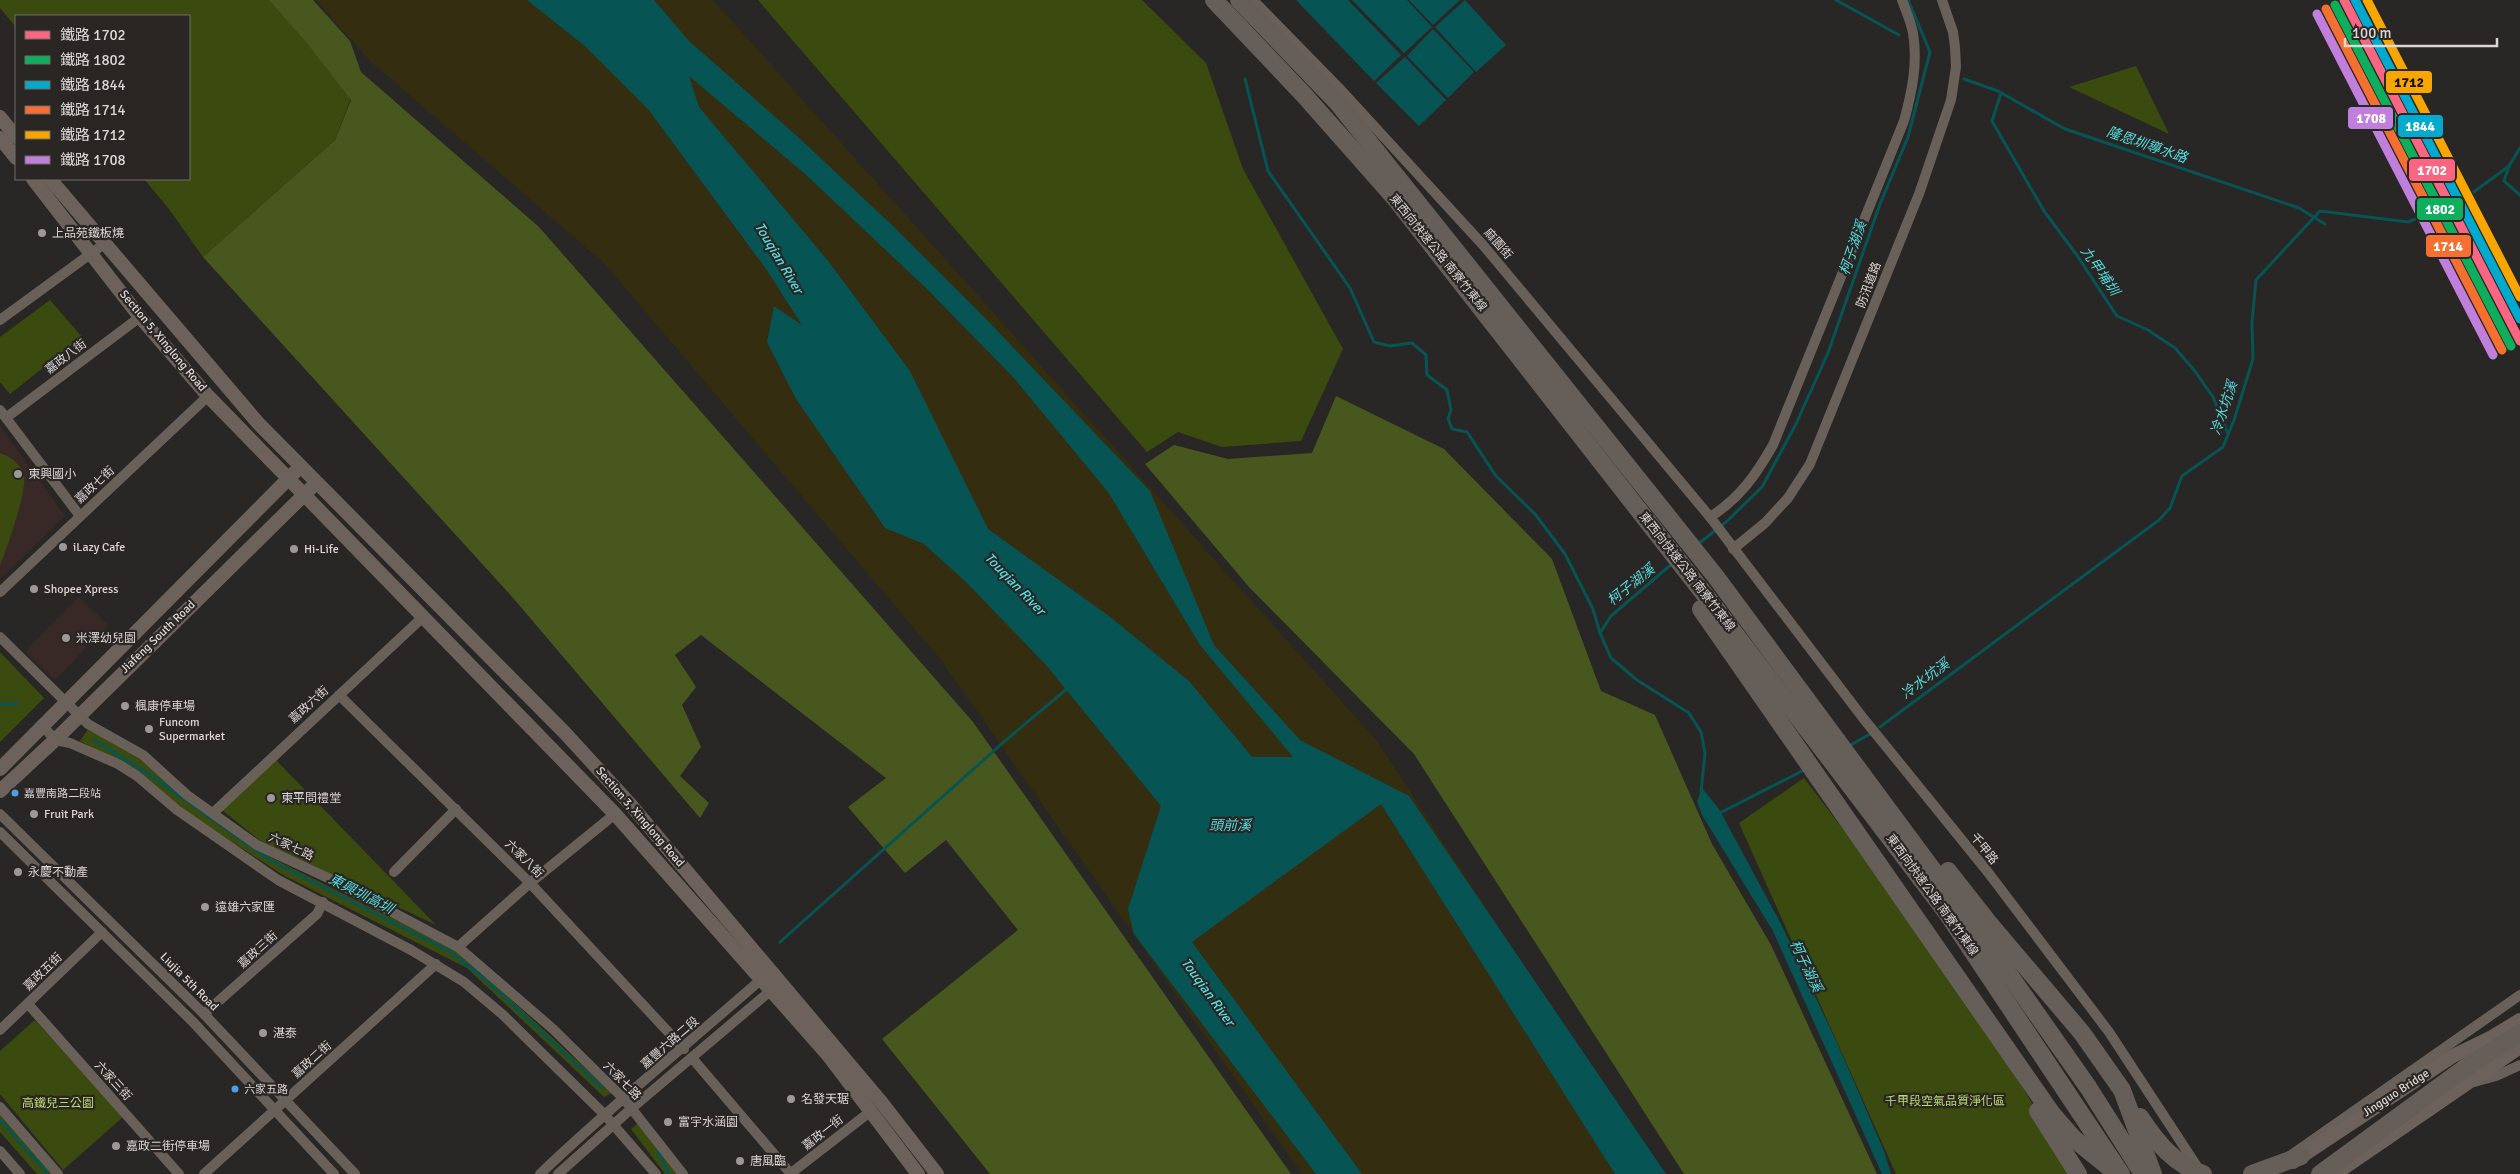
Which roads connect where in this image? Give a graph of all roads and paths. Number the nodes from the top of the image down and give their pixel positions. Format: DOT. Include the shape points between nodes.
graph roads {
  1 [pos="1214,0"];
  2 [pos="1239,0"];
  3 [pos="1254,0"];
  4 [pos="1902,0"];
  5 [pos="1942,0"];
  6 [pos="0,117"];
  7 [pos="15,136"];
  8 [pos="0,138"];
  9 [pos="15,157"];
  10 [pos="33,180"];
  11 [pos="51,180"];
  12 [pos="104,244"];
  13 [pos="92,253"];
  14 [pos="140,318"];
  15 [pos="0,320"];
  16 [pos="208,396"];
  17 [pos="3,413"];
  18 [pos="300,466"];
  19 [pos="288,478"];
  20 [pos="318,483"];
  21 [pos="1621,488"];
  22 [pos="304,494"];
  23 [pos="80,516"];
  24 [pos="1710,518"];
  25 [pos="1733,549"];
  26 [pos="0,592"];
  27 [pos="423,617"];
  28 [pos="0,637"];
  29 [pos="339,696"];
  30 [pos="66,701"];
  31 [pos="1818,713"];
  32 [pos="78,715"];
  33 [pos="43,726"];
  34 [pos="55,740"];
  35 [pos="0,769"];
  36 [pos="0,791"];
  37 [pos="456,810"];
  38 [pos="213,813"];
  39 [pos="0,814"];
  40 [pos="615,814"];
  41 [pos="0,832"];
  42 [pos="394,872"];
  43 [pos="530,883"];
  44 [pos="323,902"];
  45 [pos="1952,909"];
  46 [pos="102,932"];
  47 [pos="458,947"];
  48 [pos="436,964"];
  49 [pos="767,975"];
  50 [pos="777,987"];
  51 [pos="2520,995"];
  52 [pos="2520,1002"];
  53 [pos="28,1004"];
  54 [pos="2514,1006"];
  55 [pos="2496,1012"];
  56 [pos="204,1014"];
  57 [pos="2520,1020"];
  58 [pos="1987,1021"];
  59 [pos="0,1030"];
  60 [pos="2470,1031"];
  61 [pos="2520,1033"];
  62 [pos="2520,1046"];
  63 [pos="684,1049"];
  64 [pos="2453,1056"];
  65 [pos="692,1058"];
  66 [pos="2520,1058"];
  67 [pos="2520,1065"];
  68 [pos="2496,1076"];
  69 [pos="2122,1090"];
  70 [pos="624,1099"];
  71 [pos="286,1100"];
  72 [pos="0,1107"];
  73 [pos="632,1108"];
  74 [pos="273,1111"];
  75 [pos="871,1111"];
  76 [pos="604,1114"];
  77 [pos="2419,1115"];
  78 [pos="612,1124"];
  79 [pos="0,1151"];
  80 [pos="2301,1156"];
  81 [pos="2347,1169"];
  82 [pos="20,1174"];
  83 [pos="58,1174"];
  84 [pos="179,1174"];
  85 [pos="204,1174"];
  86 [pos="334,1174"];
  87 [pos="355,1174"];
  88 [pos="540,1174"];
  89 [pos="558,1174"];
  90 [pos="656,1174"];
  91 [pos="683,1174"];
  92 [pos="791,1174"];
  93 [pos="918,1174"];
  94 [pos="937,1174"];
  95 [pos="2078,1174"];
  96 [pos="2119,1174"];
  97 [pos="2143,1174"];
  98 [pos="2153,1174"];
  99 [pos="2203,1174"];
  100 [pos="2252,1174"];
  101 [pos="2267,1174"];
  102 [pos="2277,1174"];
  103 [pos="2286,1174"];
  104 [pos="2320,1174"];
  105 [pos="2335,1174"];
  1 -- 21 [label="highway, 東西向快速公路 南寮竹東線" via="1395,198"];
  2 -- 31 [label="highway, 東西向快速公路 南寮竹東線" via="1337,102 1716,577"];
  3 -- 24 [label="street, 麻園街" via="1483,245"];
  4 -- 24 [label="street" via="1913,32 1913,85 1904,121 1773,446 1753,479 1728,506"];
  5 -- 25 [label="street, 防汛道路" via="1953,32 1956,67 1951,100 1918,194 1810,464 1788,498 1765,523"];
  6 -- 7 [label="street"];
  8 -- 9 [label="street"];
  10 -- 13 [label="street, Section 5, Xinglong Road"];
  11 -- 12 [label="street, Section 5, Xinglong Road"];
  12 -- 13 [label="street"];
  12 -- 18 [label="street, Section 5, Xinglong Road" via="258,423"];
  13 -- 14 [label="street, Section 5, Xinglong Road"];
  13 -- 15 [label="street"];
  14 -- 16 [label="street, Section 5, Xinglong Road"];
  14 -- 17 [label="street, 嘉政八街"];
  16 -- 19 [label="street, Section 5, Xinglong Road"];
  16 -- 23 [label="street, 嘉政七街"];
  17 -- 23 [label="street"];
  18 -- 19 [label="street, Jiafeng South Road"];
  18 -- 20 [label="street, Section 5, Xinglong Road"];
  19 -- 22 [label="street, Section 5, Xinglong Road"];
  19 -- 30 [label="street, Jiafeng South Road"];
  20 -- 22 [label="street, Jiafeng South Road"];
  20 -- 49 [label="street, Section 3, Xinglong Road" via="565,733 630,804"];
  21 -- 45 [label="highway, 東西向快速公路 南寮竹東線"];
  21 -- 58 [label="highway"];
  22 -- 27 [label="street, Section 3, Xinglong Road"];
  22 -- 32 [label="street, Jiafeng South Road"];
  23 -- 26 [label="street, 嘉政七街"];
  24 -- 25 [label="street, 麻園街"];
  25 -- 99 [label="street, 千甲路" via="1862,718 1987,871 2109,1032"];
  27 -- 29 [label="street, 嘉政六街"];
  27 -- 40 [label="street, Section 3, Xinglong Road"];
  28 -- 30 [label="street, 六家七路"];
  29 -- 37 [label="street, 六家八街"];
  29 -- 38 [label="street, 嘉政六街"];
  30 -- 32 [label="street, 六家七路"];
  30 -- 33 [label="street, Jiafeng South Road"];
  31 -- 45 [label="highway, 東西向快速公路 南寮竹東線"];
  31 -- 69 [label="highway" via="1879,779 1988,922 2082,1033"];
  32 -- 34 [label="street, Jiafeng South Road"];
  32 -- 38 [label="street, 六家七路" via="142,755"];
  33 -- 34 [label="street"];
  33 -- 35 [label="street, Jiafeng South Road"];
  34 -- 36 [label="street, Jiafeng South Road"];
  34 -- 44 [label="street" via="97,754 131,772 243,857 278,880"];
  37 -- 42 [label="street"];
  37 -- 43 [label="street, 六家八街"];
  38 -- 47 [label="street, 六家七路" via="257,845 328,878"];
  39 -- 56 [label="street, Liujia 5th Road"];
  40 -- 43 [label="street"];
  40 -- 49 [label="street, Section 3, Xinglong Road"];
  41 -- 46 [label="street, Liujia 5th Road"];
  43 -- 47 [label="street"];
  43 -- 63 [label="street, 六家八街"];
  44 -- 48 [label="street"];
  44 -- 56 [label="street, 嘉政三街" via="317,914"];
  45 -- 96 [label="highway, 東西向快速公路 南寮竹東線"];
  45 -- 97 [label="highway, 東西向快速公路 南寮竹東線" via="2088,1087"];
  46 -- 53 [label="street, 嘉政五街"];
  46 -- 74 [label="street, Liujia 5th Road" via="192,1022"];
  47 -- 70 [label="street, 六家七路" via="553,1029"];
  48 -- 71 [label="street, 嘉政二街"];
  48 -- 76 [label="street" via="464,982 502,1014"];
  49 -- 50 [label="street, Section 3, Xinglong Road"];
  49 -- 63 [label="street, 嘉豐六路二段"];
  50 -- 65 [label="street, 嘉豐六路二段"];
  50 -- 75 [label="street, Section 3, Xinglong Road"];
  50 -- 94 [label="street, Section 3, Xinglong Road" via="882,1103"];
  51 -- 54 [label="street"];
  52 -- 54 [label="street"];
  53 -- 59 [label="street, 嘉政五街"];
  53 -- 84 [label="street, 六家三街"];
  54 -- 55 [label="street"];
  54 -- 64 [label="street"];
  55 -- 60 [label="street"];
  55 -- 62 [label="street"];
  56 -- 71 [label="street, Liujia 5th Road"];
  57 -- 64 [label="street, Jingguo Bridge"];
  58 -- 95 [label="highway" via="2010,1065"];
  58 -- 96 [label="highway" via="2052,1114 2073,1138"];
  60 -- 68 [label="street" via="2478,1060"];
  60 -- 101 [label="street"];
  61 -- 104 [label="highway" via="2465,1068"];
  62 -- 77 [label="street"];
  63 -- 70 [label="street, 嘉豐六路二段"];
  64 -- 80 [label="street, Jingguo Bridge"];
  65 -- 73 [label="street, 嘉豐六路二段"];
  65 -- 92 [label="street"];
  66 -- 77 [label="street"];
  67 -- 68 [label="street"];
  68 -- 105 [label="street" via="2448,1088 2379,1136"];
  69 -- 98 [label="highway"];
  69 -- 99 [label="highway" via="2166,1152 2191,1170"];
  70 -- 73 [label="street, 六家七路"];
  70 -- 76 [label="street, 嘉豐六路二段"];
  71 -- 74 [label="street, 嘉政二街"];
  71 -- 87 [label="street, Liujia 5th Road"];
  72 -- 83 [label="street"];
  73 -- 78 [label="street, 嘉豐六路二段"];
  73 -- 91 [label="street, 六家七路"];
  74 -- 85 [label="street, 嘉政二街"];
  74 -- 86 [label="street, Liujia 5th Road"];
  75 -- 92 [label="street, 嘉政一街"];
  75 -- 93 [label="street, Section 3, Xinglong Road"];
  76 -- 78 [label="street"];
  76 -- 88 [label="street, 嘉豐六路二段"];
  77 -- 81 [label="street"];
  78 -- 89 [label="street, 嘉豐六路二段"];
  78 -- 90 [label="street"];
  79 -- 82 [label="street"];
  80 -- 100 [label="highway"];
  80 -- 102 [label="street, Jingguo Bridge"];
  80 -- 103 [label="highway"];
  81 -- 105 [label="street"];
}
